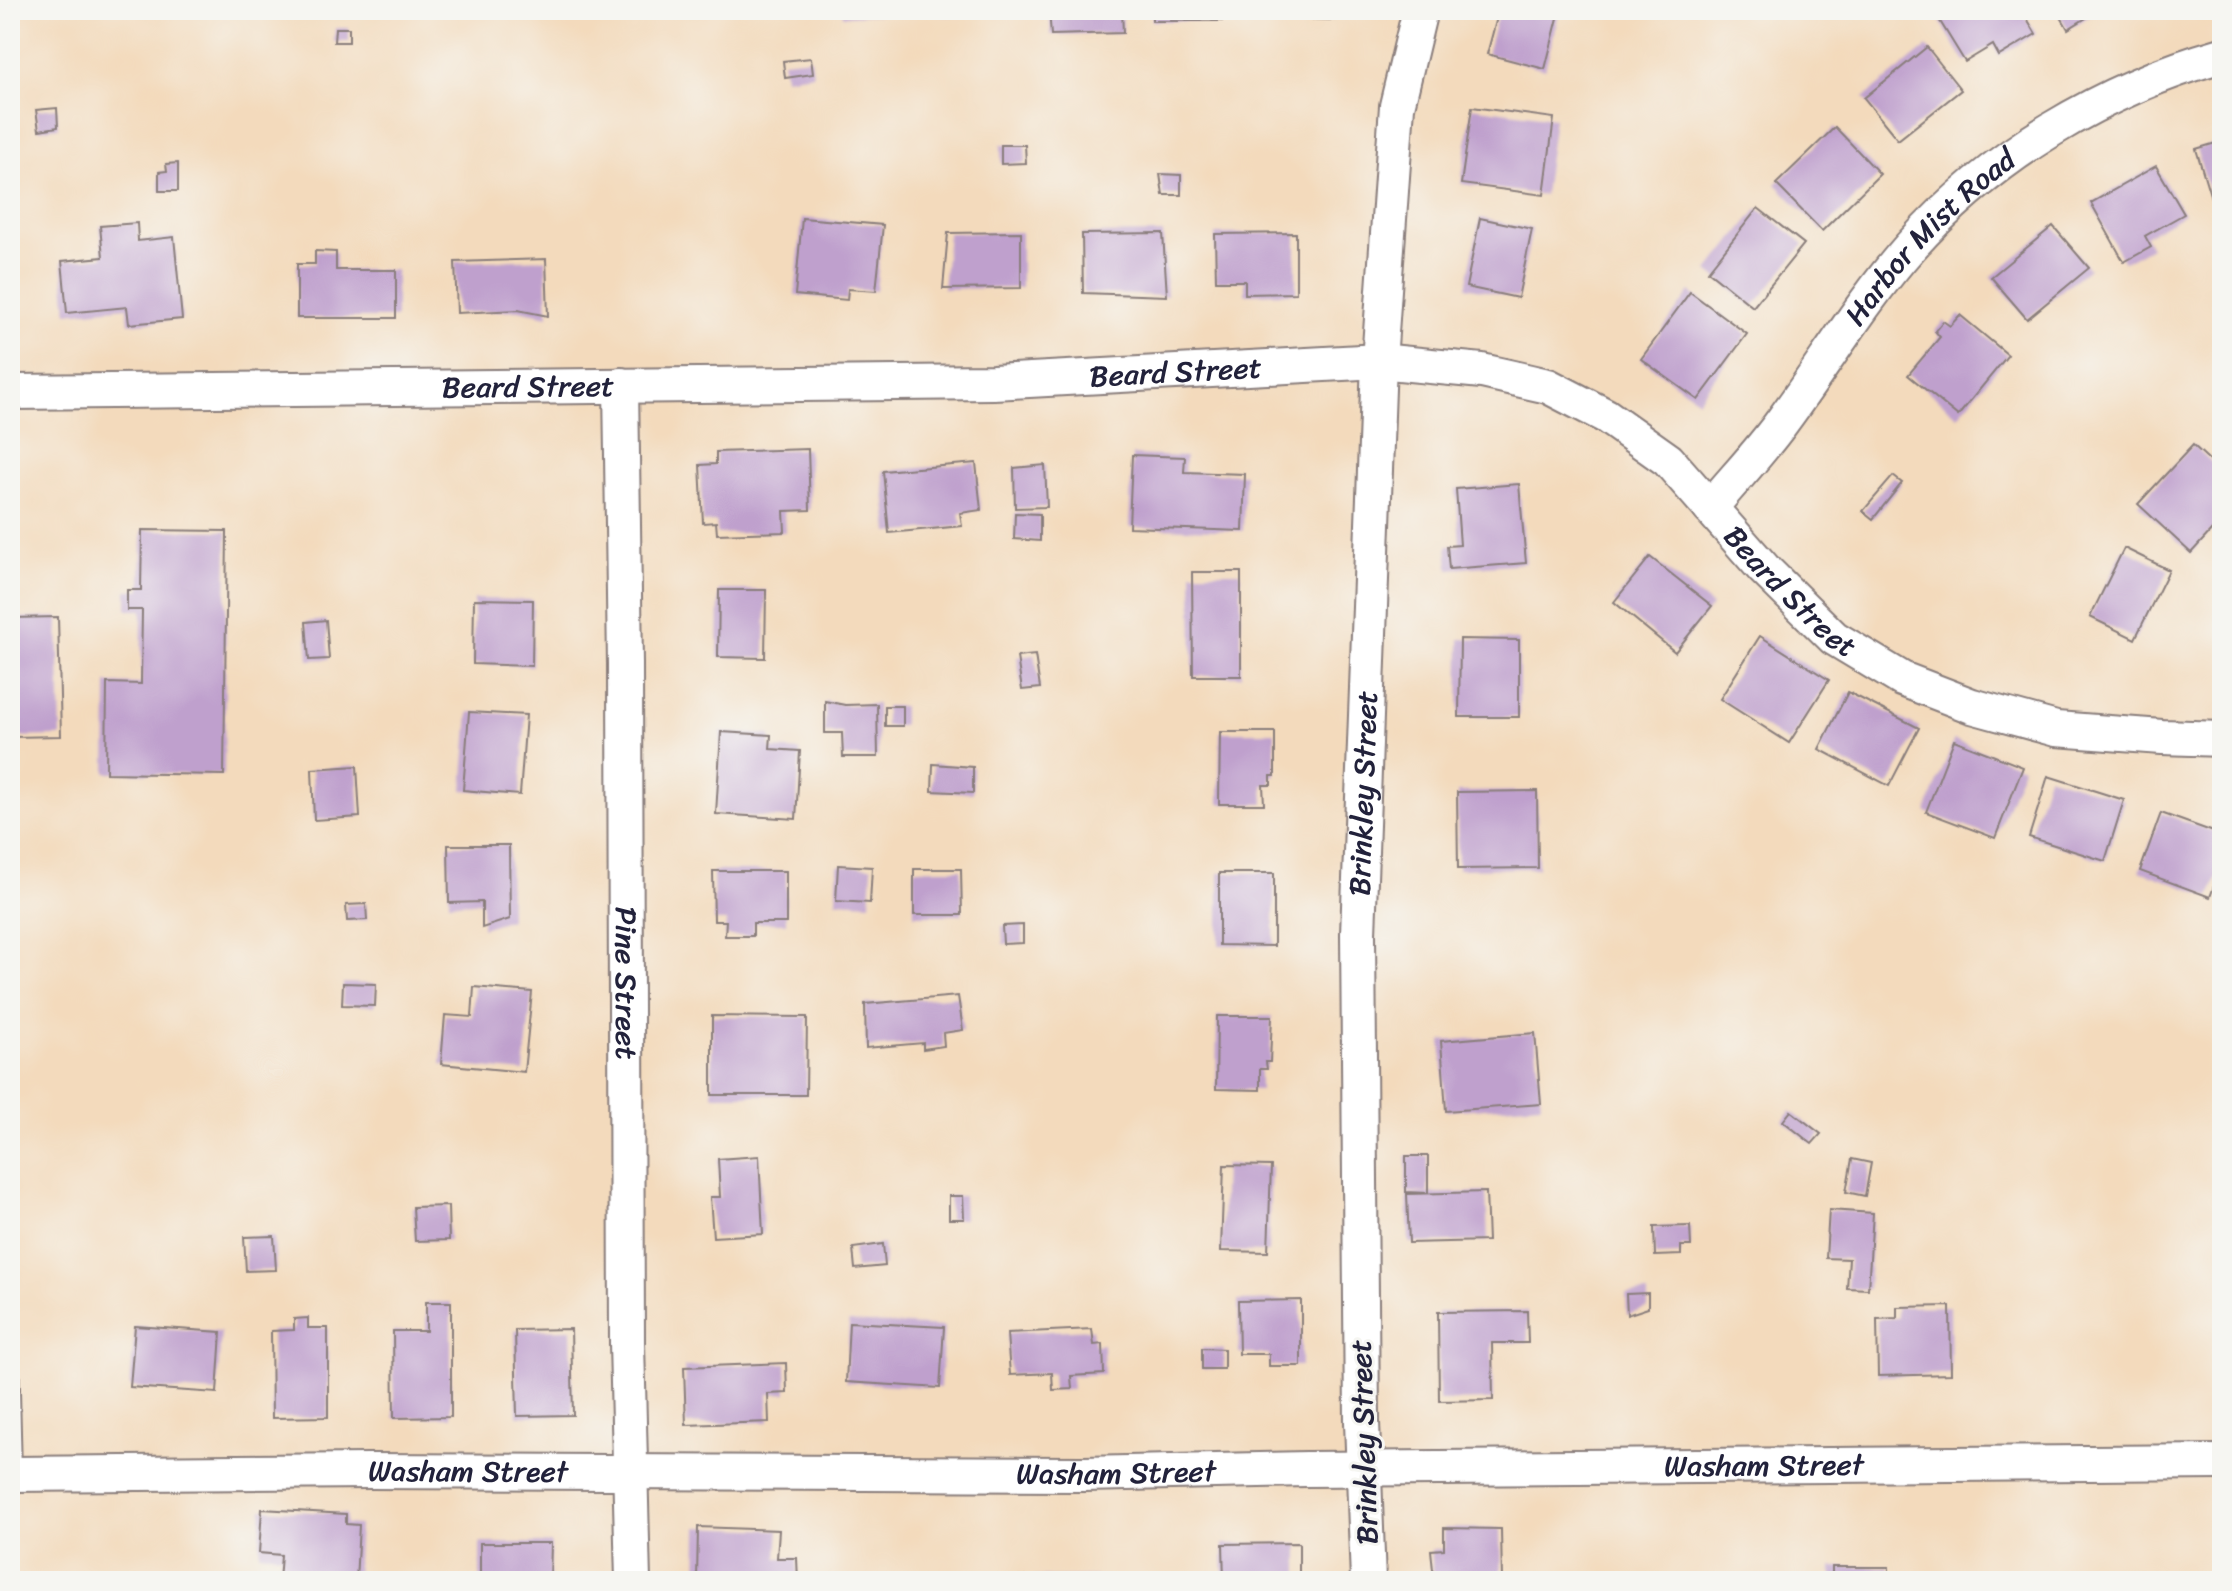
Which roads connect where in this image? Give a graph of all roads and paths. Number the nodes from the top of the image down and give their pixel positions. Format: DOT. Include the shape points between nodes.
graph roads {
  1 [pos="1420,10"];
  2 [pos="2222,55"];
  3 [pos="1379,361"];
  4 [pos="621,385"];
  5 [pos="10,392"];
  6 [pos="1710,508"];
  7 [pos="2222,739"];
  8 [pos="10,1349"];
  9 [pos="2222,1462"];
  10 [pos="1365,1469"];
  11 [pos="11,1474"];
  12 [pos="630,1474"];
  13 [pos="633,1581"];
  14 [pos="1368,1581"];
  1 -- 3 [label="street, Brinkley Street" via="1397,106"];
  2 -- 6 [label="street, Harbor Mist Road" via="2170,70 2063,121 1947,210 1910,247 1781,423"];
  3 -- 4 [label="street, Beard Street" via="993,382"];
  3 -- 6 [label="street, Beard Street" via="1482,371 1548,386 1606,416 1668,460"];
  3 -- 10 [label="street, Brinkley Street" via="1358,934"];
  4 -- 5 [label="street, Beard Street"];
  4 -- 12 [label="street, Pine Street"];
  6 -- 7 [label="street, Beard Street" via="1834,638 1902,679 1972,706 2056,729"];
  8 -- 11 [label="lane"];
  9 -- 10 [label="street, Washam Street"];
  10 -- 12 [label="street, Washam Street"];
  10 -- 14 [label="street, Brinkley Street"];
  11 -- 12 [label="street, Washam Street"];
  12 -- 13 [label="street, Pine Street"];
}
